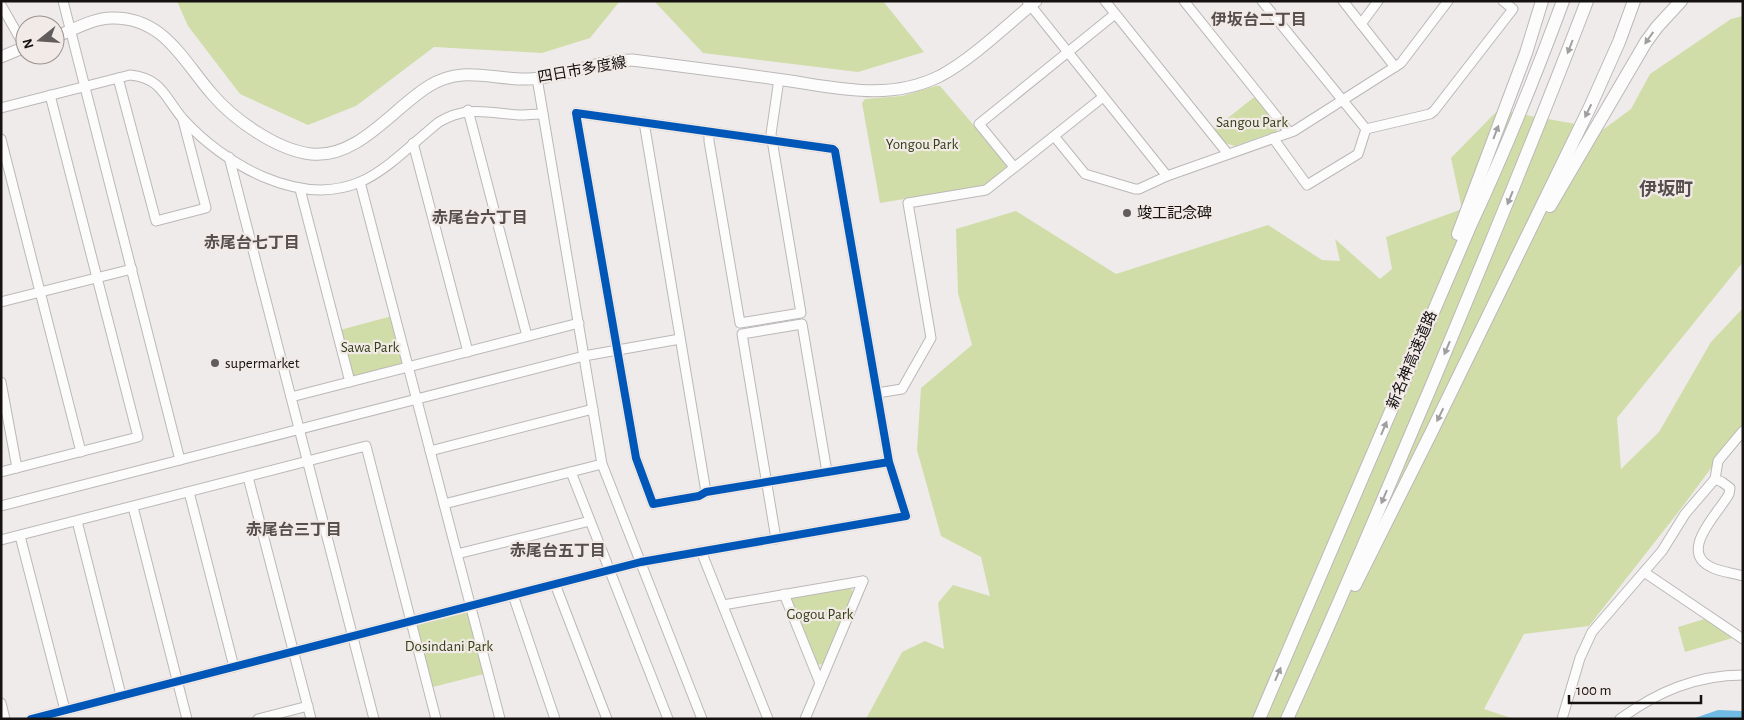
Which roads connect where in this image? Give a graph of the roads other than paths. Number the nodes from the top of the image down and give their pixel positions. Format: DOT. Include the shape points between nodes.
graph roads {
  1 [pos="63,1"];
  2 [pos="1105,1"];
  3 [pos="1184,1"];
  4 [pos="1262,1"];
  5 [pos="1343,1"];
  6 [pos="1378,1"];
  7 [pos="1448,1"];
  8 [pos="1503,1"];
  9 [pos="1538,1"];
  10 [pos="1542,1"];
  11 [pos="1563,1"];
  12 [pos="1588,1"];
  13 [pos="1634,1"];
  14 [pos="1681,1"];
  15 [pos="1031,3"];
  16 [pos="1,5"];
  17 [pos="1116,14"];
  18 [pos="1361,24"];
  19 [pos="15,30"];
  20 [pos="70,31"];
  21 [pos="1532,31"];
  22 [pos="65,33"];
  23 [pos="15,51"];
  24 [pos="1068,53"];
  25 [pos="1,57"];
  26 [pos="1395,67"];
  27 [pos="118,78"];
  28 [pos="537,78"];
  29 [pos="779,79"];
  30 [pos="85,86"];
  31 [pos="50,95"];
  32 [pos="1103,97"];
  33 [pos="1342,100"];
  34 [pos="1,108"];
  35 [pos="468,110"];
  36 [pos="543,114"];
  37 [pos="182,118"];
  38 [pos="644,122"];
  39 [pos="1366,129"];
  40 [pos="709,132"];
  41 [pos="1289,132"];
  42 [pos="1054,136"];
  43 [pos="1272,138"];
  44 [pos="1,139"];
  45 [pos="772,141"];
  46 [pos="413,142"];
  47 [pos="1228,154"];
  48 [pos="229,157"];
  49 [pos="5,167"];
  50 [pos="1014,167"];
  51 [pos="1167,176"];
  52 [pos="360,182"];
  53 [pos="300,189"];
  54 [pos="132,269"];
  55 [pos="97,277"];
  56 [pos="40,292"];
  57 [pos="1441,294"];
  58 [pos="1,302"];
  59 [pos="578,323"];
  60 [pos="1484,324"];
  61 [pos="527,336"];
  62 [pos="680,339"];
  63 [pos="617,350"];
  64 [pos="468,352"];
  65 [pos="584,356"];
  66 [pos="409,367"];
  67 [pos="1,382"];
  68 [pos="350,382"];
  69 [pos="877,392"];
  70 [pos="291,398"];
  71 [pos="417,399"];
  72 [pos="593,409"];
  73 [pos="299,429"];
  74 [pos="1743,432"];
  75 [pos="430,451"];
  76 [pos="81,452"];
  77 [pos="180,460"];
  78 [pos="308,462"];
  79 [pos="889,462"];
  80 [pos="602,464"];
  81 [pos="18,468"];
  82 [pos="1,472"];
  83 [pos="571,472"];
  84 [pos="827,472"];
  85 [pos="248,477"];
  86 [pos="1715,479"];
  87 [pos="768,482"];
  88 [pos="189,492"];
  89 [pos="706,492"];
  90 [pos="444,504"];
  91 [pos="1,506"];
  92 [pos="133,506"];
  93 [pos="590,520"];
  94 [pos="76,521"];
  95 [pos="20,536"];
  96 [pos="776,539"];
  97 [pos="1,540"];
  98 [pos="701,551"];
  99 [pos="457,554"];
  100 [pos="641,562"];
  101 [pos="610,570"];
  102 [pos="1644,572"];
  103 [pos="1743,576"];
  104 [pos="555,584"];
  105 [pos="784,594"];
  106 [pos="513,595"];
  107 [pos="723,605"];
  108 [pos="471,606"];
  109 [pos="411,621"];
  110 [pos="352,636"];
  111 [pos="1743,639"];
  112 [pos="1319,648"];
  113 [pos="293,651"];
  114 [pos="234,667"];
  115 [pos="1743,676"];
  116 [pos="178,681"];
  117 [pos="820,683"];
  118 [pos="122,695"];
  119 [pos="1,703"];
  120 [pos="308,706"];
  121 [pos="65,710"];
  122 [pos="5,719"];
  123 [pos="31,719"];
  124 [pos="187,719"];
  125 [pos="258,719"];
  126 [pos="311,719"];
  127 [pos="374,719"];
  128 [pos="436,719"];
  129 [pos="500,719"];
  130 [pos="555,719"];
  131 [pos="607,719"];
  132 [pos="668,719"];
  133 [pos="702,719"];
  134 [pos="768,719"];
  135 [pos="805,719"];
  136 [pos="1259,719"];
  137 [pos="1287,719"];
  138 [pos="1562,719"];
  139 [pos="1620,719"];
  1 -- 20 [label="street"];
  2 -- 17 [label="street"];
  3 -- 41 [label="street"];
  4 -- 33 [label="street"];
  5 -- 18 [label="street"];
  6 -- 18 [label="street"];
  7 -- 26 [label="street"];
  8 -- 39 [label="street" via="1513,9 1434,111"];
  9 -- 21 [label="highway"];
  10 -- 21 [label="highway"];
  11 -- 57 [label="highway, 新名神高速道路" via="1517,121"];
  12 -- 112 [label="highway, 新名神高速道路, one-way" via="1492,241"];
  13 -- 60 [label="highway, one-way" via="1605,75"];
  14 -- 60 [label="highway, one-way" via="1657,27 1637,57"];
  15 -- 24 [label="street"];
  15 -- 29 [label="main road, 四日市多度線" via="960,63 939,76 911,86 859,91"];
  16 -- 19 [label="street"];
  17 -- 24 [label="street"];
  17 -- 47 [label="street"];
  18 -- 26 [label="street"];
  20 -- 22 [label="main road, 四日市多度線"];
  20 -- 28 [label="main road, 四日市多度線" via="110,18 124,18 146,25 168,40 213,96 233,115 267,138 310,154 332,153 351,145 445,77 477,74"];
  20 -- 30 [label="street"];
  57 -- 21 [label="highway, one-way" via="1468,206"];
  23 -- 25 [label="main road"];
  24 -- 32 [label="street"];
  24 -- 50 [label="street" via="978,124"];
  26 -- 33 [label="street"];
  27 -- 30 [label="street"];
  27 -- 37 [label="street" via="130,75 152,80"];
  27 -- 37 [label="street" via="156,221 206,208"];
  28 -- 29 [label="main road, 四日市多度線" via="626,60"];
  28 -- 36 [label="street"];
  29 -- 45 [label="street"];
  30 -- 31 [label="street"];
  30 -- 54 [label="street"];
  31 -- 34 [label="street"];
  31 -- 55 [label="street"];
  32 -- 42 [label="street"];
  32 -- 51 [label="street"];
  33 -- 39 [label="street"];
  33 -- 41 [label="street"];
  35 -- 36 [label="street"];
  35 -- 46 [label="street" via="448,116"];
  35 -- 61 [label="street"];
  36 -- 59 [label="street"];
  37 -- 48 [label="street"];
  38 -- 40 [label="street"];
  38 -- 62 [label="street"];
  38 -- 63 [label="street" via="576,112"];
  39 -- 43 [label="street" via="1358,154 1307,185"];
  40 -- 45 [label="street"];
  40 -- 45 [label="street" via="740,323 800,313"];
  41 -- 43 [label="street"];
  42 -- 50 [label="street"];
  42 -- 51 [label="street" via="1085,174 1135,189"];
  43 -- 47 [label="street"];
  44 -- 49 [label="street"];
  45 -- 69 [label="street" via="835,151"];
  46 -- 52 [label="street"];
  46 -- 64 [label="street"];
  47 -- 51 [label="street"];
  48 -- 53 [label="street" via="265,177"];
  48 -- 70 [label="street"];
  49 -- 56 [label="street"];
  50 -- 69 [label="street" via="986,190 908,203 931,338 902,389"];
  52 -- 53 [label="street" via="329,190"];
  52 -- 66 [label="street"];
  53 -- 68 [label="street"];
  54 -- 55 [label="street"];
  54 -- 77 [label="street"];
  55 -- 56 [label="street"];
  55 -- 76 [label="street" via="138,437"];
  56 -- 58 [label="street"];
  56 -- 76 [label="street"];
  136 -- 57 [label="highway, 新名神高速道路, one-way"];
  59 -- 61 [label="street"];
  59 -- 65 [label="street"];
  60 -- 112 [label="highway, one-way" via="1357,580"];
  61 -- 64 [label="street"];
  62 -- 63 [label="street"];
  62 -- 89 [label="street"];
  63 -- 65 [label="street"];
  63 -- 89 [label="street" via="636,462 653,504"];
  64 -- 66 [label="street"];
  65 -- 71 [label="street"];
  65 -- 72 [label="street"];
  66 -- 68 [label="street"];
  66 -- 71 [label="street"];
  67 -- 81 [label="street"];
  68 -- 70 [label="street"];
  69 -- 79 [label="street"];
  70 -- 73 [label="street"];
  71 -- 73 [label="street"];
  71 -- 75 [label="street"];
  72 -- 75 [label="street"];
  72 -- 80 [label="street"];
  73 -- 77 [label="street"];
  73 -- 78 [label="street"];
  74 -- 86 [label="street" via="1718,461"];
  75 -- 90 [label="street"];
  76 -- 81 [label="street"];
  77 -- 91 [label="street"];
  78 -- 85 [label="street"];
  78 -- 109 [label="street" via="366,446"];
  78 -- 110 [label="street"];
  79 -- 84 [label="street"];
  79 -- 96 [label="street" via="906,516"];
  80 -- 83 [label="street"];
  80 -- 100 [label="street"];
  81 -- 82 [label="street"];
  83 -- 90 [label="street"];
  83 -- 93 [label="street"];
  84 -- 87 [label="street"];
  84 -- 87 [label="street" via="802,324 742,334"];
  85 -- 88 [label="street"];
  85 -- 113 [label="street"];
  86 -- 102 [label="street" via="1685,514 1662,551"];
  86 -- 103 [label="street" via="1730,488 1729,494 1700,538 1698,548 1704,562"];
  87 -- 89 [label="street"];
  87 -- 96 [label="street"];
  88 -- 92 [label="street"];
  88 -- 114 [label="street"];
  90 -- 99 [label="street"];
  92 -- 94 [label="street"];
  92 -- 116 [label="street"];
  93 -- 99 [label="street"];
  93 -- 101 [label="street"];
  94 -- 95 [label="street"];
  94 -- 118 [label="street"];
  95 -- 97 [label="street"];
  95 -- 121 [label="street"];
  96 -- 98 [label="street"];
  98 -- 100 [label="street"];
  98 -- 107 [label="street"];
  99 -- 108 [label="street"];
  100 -- 101 [label="street"];
  100 -- 133 [label="street"];
  101 -- 104 [label="street"];
  101 -- 132 [label="street"];
  102 -- 111 [label="street"];
  102 -- 138 [label="street" via="1592,632 1580,658"];
  104 -- 106 [label="street"];
  104 -- 131 [label="street"];
  105 -- 107 [label="street"];
  105 -- 117 [label="street"];
  105 -- 117 [label="street" via="862,581"];
  106 -- 108 [label="street"];
  106 -- 130 [label="street"];
  107 -- 134 [label="street"];
  108 -- 109 [label="street"];
  108 -- 129 [label="street"];
  109 -- 110 [label="street"];
  109 -- 128 [label="street"];
  110 -- 113 [label="street"];
  110 -- 127 [label="street"];
  112 -- 137 [label="highway, 新名神高速道路"];
  113 -- 114 [label="street"];
  113 -- 120 [label="street"];
  114 -- 116 [label="street"];
  115 -- 139 [label="street" via="1701,679 1671,688"];
  116 -- 118 [label="street"];
  116 -- 124 [label="street"];
  117 -- 135 [label="street"];
  118 -- 121 [label="street"];
  119 -- 122 [label="street"];
  120 -- 125 [label="street"];
  120 -- 126 [label="street"];
  121 -- 123 [label="street"];
}
